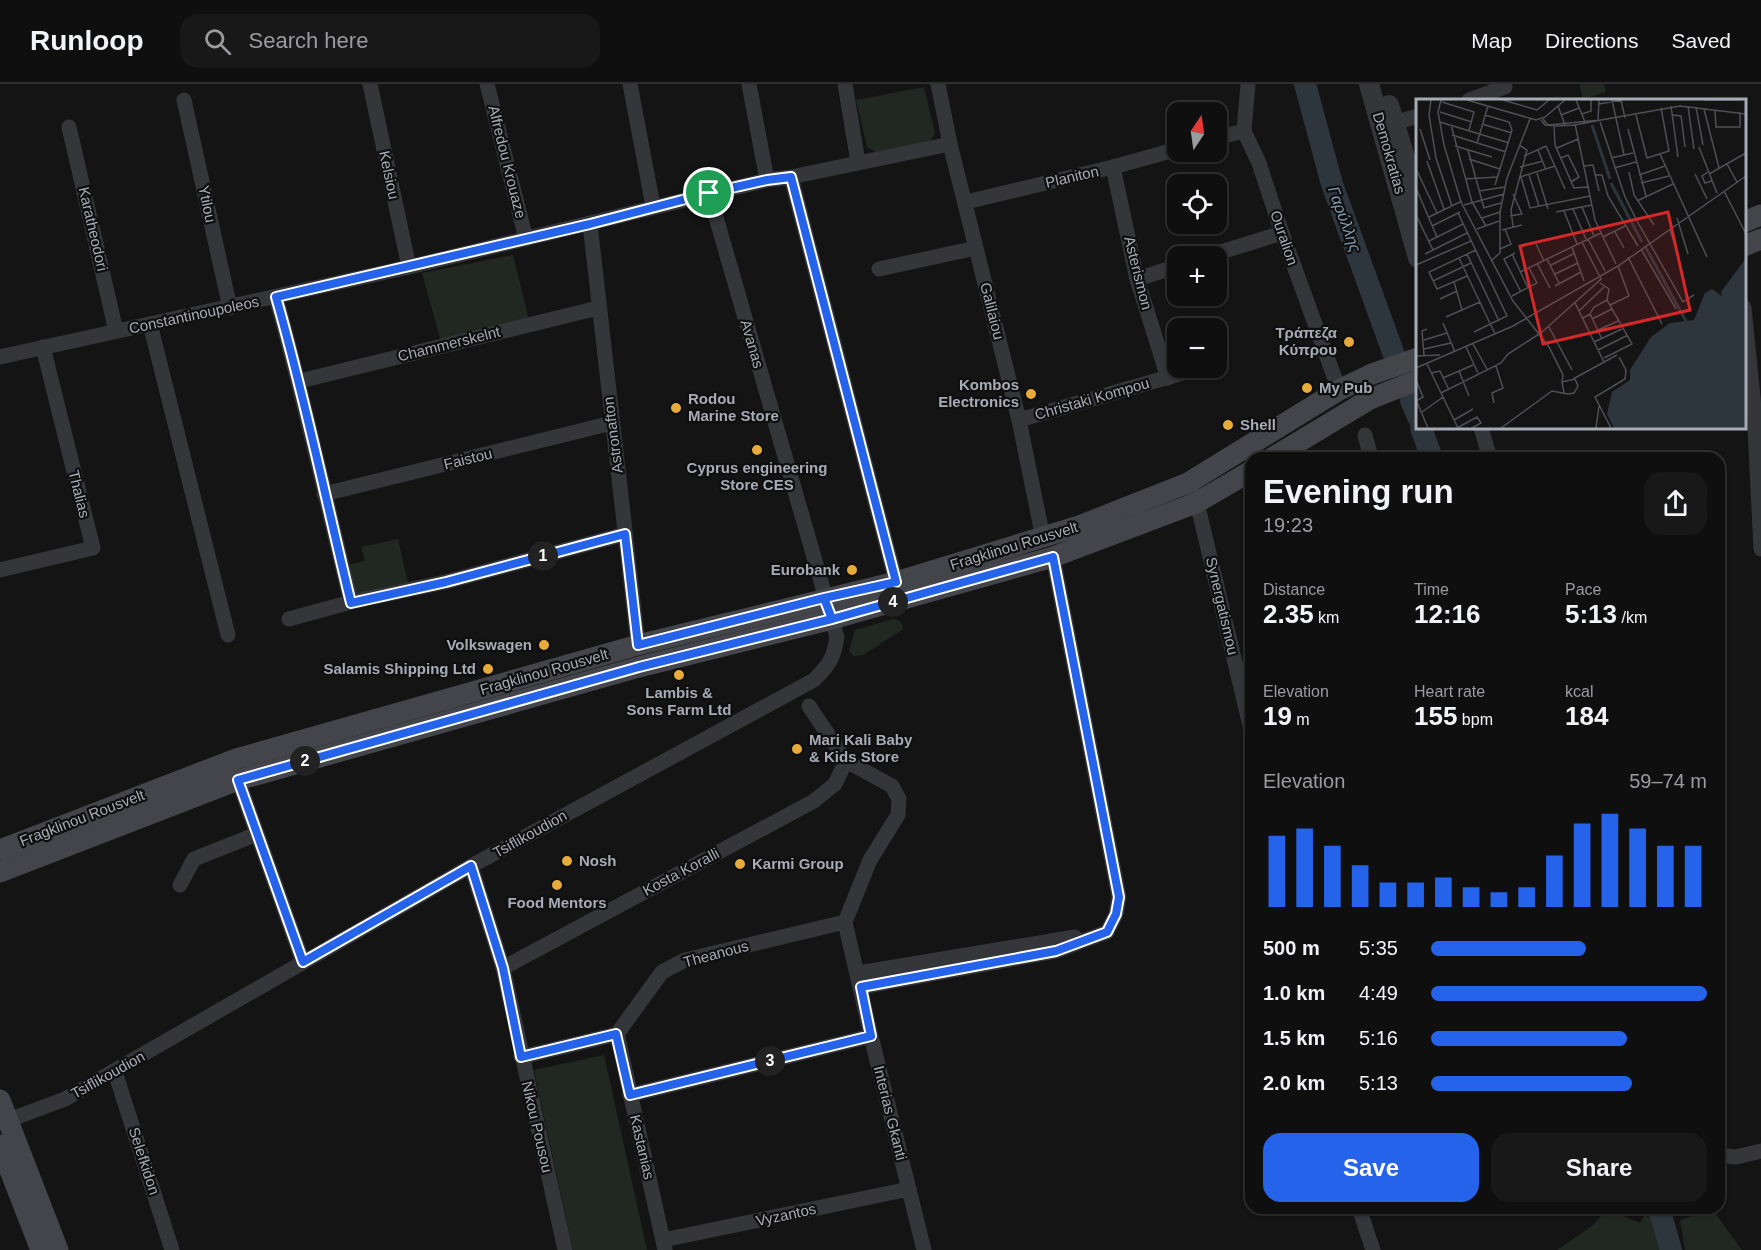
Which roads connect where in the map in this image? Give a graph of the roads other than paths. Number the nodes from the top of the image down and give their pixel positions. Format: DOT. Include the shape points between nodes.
graph roads {
  1 [pos="370,84"];
  2 [pos="487,84"];
  3 [pos="630,84"];
  4 [pos="749,84"];
  5 [pos="845,84"];
  6 [pos="938,84"];
  7 [pos="1248,84"];
  8 [pos="1370,84"];
  9 [pos="1383,84"];
  10 [pos="1506,90"];
  11 [pos="1473,99"];
  12 [pos="184,100"];
  13 [pos="1416,117"];
  14 [pos="69,127"];
  15 [pos="1389,129"];
  16 [pos="1244,131"];
  17 [pos="1227,135"];
  18 [pos="950,144"];
  19 [pos="1167,152"];
  20 [pos="858,162"];
  21 [pos="1113,167"];
  22 [pos="791,177"];
  23 [pos="767,180"];
  24 [pos="709,193"];
  25 [pos="1416,195"];
  26 [pos="966,202"];
  27 [pos="653,206"];
  28 [pos="1761,215"];
  29 [pos="1746,221"];
  30 [pos="590,224"];
  31 [pos="1282,233"];
  32 [pos="526,239"];
  33 [pos="1761,240"];
  34 [pos="1746,245"];
  35 [pos="976,248"];
  36 [pos="1416,249"];
  37 [pos="1227,250"];
  38 [pos="409,267"];
  39 [pos="879,269"];
  40 [pos="1167,269"];
  41 [pos="1137,279"];
  42 [pos="276,297"];
  43 [pos="230,308"];
  44 [pos="598,308"];
  45 [pos="150,324"];
  46 [pos="1746,327"];
  47 [pos="116,331"];
  48 [pos="43,347"];
  49 [pos="0,357"];
  50 [pos="1416,359"];
  51 [pos="1167,375"];
  52 [pos="1168,378"];
  53 [pos="300,381"];
  54 [pos="1416,381"];
  55 [pos="1339,390"];
  56 [pos="1019,420"];
  57 [pos="612,423"];
  58 [pos="1481,429"];
  59 [pos="1365,435"];
  60 [pos="1282,452"];
  61 [pos="1369,452"];
  62 [pos="1488,452"];
  63 [pos="1245,474"];
  64 [pos="1188,483"];
  65 [pos="324,494"];
  66 [pos="1196,503"];
  67 [pos="625,534"];
  68 [pos="1043,538"];
  69 [pos="1761,549"];
  70 [pos="1053,557"];
  71 [pos="0,570"];
  72 [pos="896,582"];
  73 [pos="824,598"];
  74 [pos="351,603"];
  75 [pos="289,619"];
  76 [pos="832,619"];
  77 [pos="228,636"];
  78 [pos="638,645"];
  79 [pos="1245,687"];
  80 [pos="809,706"];
  81 [pos="846,761"];
  82 [pos="238,780"];
  83 [pos="257,834"];
  84 [pos="0,850"];
  85 [pos="471,866"];
  86 [pos="0,872"];
  87 [pos="180,885"];
  88 [pos="845,922"];
  89 [pos="303,962"];
  90 [pos="503,968"];
  91 [pos="859,980"];
  92 [pos="616,1034"];
  93 [pos="871,1036"];
  94 [pos="521,1057"];
  95 [pos="115,1072"];
  96 [pos="630,1095"];
  97 [pos="0,1100"];
  98 [pos="9,1120"];
  99 [pos="0,1145"];
  100 [pos="1761,1151"];
  101 [pos="1725,1156"];
  102 [pos="909,1189"];
  103 [pos="1361,1214"];
  104 [pos="664,1245"];
  105 [pos="41,1250"];
  106 [pos="58,1250"];
  107 [pos="172,1250"];
  108 [pos="565,1250"];
  109 [pos="924,1250"];
  110 [pos="1373,1250"];
  1 -- 38 [label="street, Kelsiou"];
  2 -- 32 [label="street, Alfredou Krouaze"];
  3 -- 27 [label="street"];
  4 -- 23 [label="street"];
  5 -- 20 [label="street"];
  6 -- 18 [label="street, Galilaiou"];
  7 -- 16 [label="street, Ouralion"];
  8 -- 15 [label="street, Demokratias"];
  9 -- 15 [label="street, Demokratias"];
  10 -- 11 [label="street"];
  12 -- 43 [label="street, Ytilou"];
  13 -- 15 [label="street"];
  14 -- 47 [label="street, Karatheodori"];
  15 -- 25 [label="street, Demokratias"];
  15 -- 36 [label="street, Demokratias"];
  16 -- 17 [label="street"];
  16 -- 31 [label="street, Ouralion"];
  18 -- 20 [label="street, Constantinoupoleos"];
  18 -- 26 [label="street, Galilaiou"];
  19 -- 21 [label="street, Planiton"];
  20 -- 22 [label="street, Constantinoupoleos"];
  21 -- 26 [label="street, Planiton"];
  21 -- 41 [label="street, Asterismon"];
  22 -- 23 [label="street, Constantinoupoleos"];
  22 -- 72 [label="street"];
  23 -- 24 [label="street, Constantinoupoleos"];
  24 -- 27 [label="street, Constantinoupoleos"];
  24 -- 73 [label="street, Avanas"];
  26 -- 35 [label="street, Galilaiou"];
  27 -- 30 [label="street, Constantinoupoleos"];
  28 -- 29 [label="main road"];
  30 -- 32 [label="street, Constantinoupoleos"];
  30 -- 44 [label="street, Astronafton"];
  31 -- 37 [label="street"];
  31 -- 55 [label="street, Ouralion"];
  32 -- 38 [label="street, Constantinoupoleos"];
  33 -- 34 [label="main road"];
  35 -- 39 [label="street"];
  35 -- 56 [label="street, Galilaiou"];
  38 -- 42 [label="street, Constantinoupoleos"];
  40 -- 41 [label="street"];
  41 -- 51 [label="street, Asterismon"];
  42 -- 43 [label="street, Constantinoupoleos"];
  42 -- 53 [label="street"];
  43 -- 45 [label="street, Constantinoupoleos"];
  44 -- 53 [label="street, Chammerskelnt"];
  44 -- 57 [label="street, Astronafton"];
  45 -- 47 [label="street, Constantinoupoleos"];
  45 -- 77 [label="street"];
  46 -- 69 [label="street"];
  47 -- 48 [label="street, Constantinoupoleos"];
  48 -- 49 [label="street, Constantinoupoleos"];
  48 -- 71 [label="street, Thalias" via="93,548"];
  50 -- 55 [label="main road, Fragklinou Rousvelt"];
  52 -- 56 [label="street, Christaki Kompou"];
  53 -- 65 [label="street"];
  54 -- 60 [label="main road" via="1370,399"];
  55 -- 64 [label="main road, Fragklinou Rousvelt"];
  56 -- 68 [label="street, Galilaiou"];
  57 -- 65 [label="street, Faistou"];
  57 -- 67 [label="street, Astronafton"];
  58 -- 62 [label="street"];
  59 -- 61 [label="street"];
  63 -- 66 [label="main road, Fragklinou Rousvelt"];
  64 -- 66 [label="street, Synergatismou"];
  64 -- 68 [label="main road, Fragklinou Rousvelt"];
  65 -- 74 [label="street"];
  66 -- 70 [label="main road, Fragklinou Rousvelt"];
  66 -- 79 [label="street, Synergatismou"];
  67 -- 74 [label="street"];
  67 -- 78 [label="street, Astronafton"];
  68 -- 72 [label="main road, Fragklinou Rousvelt"];
  70 -- 76 [label="main road, Fragklinou Rousvelt"];
  70 -- 91 [label="street" via="1119,897 1116,914 1107,932 1056,951"];
  72 -- 73 [label="main road, Fragklinou Rousvelt"];
  73 -- 76 [label="street, Tsiflikoudion"];
  73 -- 78 [label="main road, Fragklinou Rousvelt"];
  74 -- 75 [label="street"];
  76 -- 82 [label="main road, Fragklinou Rousvelt" via="639,667"];
  76 -- 85 [label="street, Tsiflikoudion" via="837,637 835,654 814,680"];
  78 -- 84 [label="main road, Fragklinou Rousvelt" via="237,759"];
  80 -- 81 [label="street"];
  81 -- 88 [label="street" via="892,786 900,799 898,815 870,860"];
  81 -- 90 [label="street, Kosta Koralli" via="835,784 814,801"];
  82 -- 83 [label="street"];
  82 -- 86 [label="main road, Fragklinou Rousvelt"];
  83 -- 87 [label="street" via="194,859"];
  83 -- 89 [label="street"];
  85 -- 89 [label="street, Tsiflikoudion"];
  85 -- 90 [label="street, Nikou Pousou"];
  88 -- 91 [label="street, Interias Gkanti"];
  88 -- 92 [label="street, Theanous" via="685,960 662,972"];
  89 -- 95 [label="street, Tsiflikoudion"];
  90 -- 94 [label="street, Nikou Pousou"];
  91 -- 93 [label="street, Interias Gkanti"];
  92 -- 94 [label="street"];
  92 -- 96 [label="street, Kastanias"];
  93 -- 96 [label="street"];
  93 -- 102 [label="street, Interias Gkanti"];
  94 -- 108 [label="street, Nikou Pousou"];
  95 -- 98 [label="street, Tsiflikoudion" via="65,1099"];
  95 -- 107 [label="street, Selefkidon"];
  96 -- 104 [label="street, Kastanias"];
  97 -- 98 [label="main road"];
  98 -- 106 [label="main road"];
  99 -- 105 [label="main road"];
  100 -- 101 [label="street"];
  102 -- 104 [label="street, Vyzantos"];
  102 -- 109 [label="street, Interias Gkanti"];
  103 -- 110 [label="street"];
}
